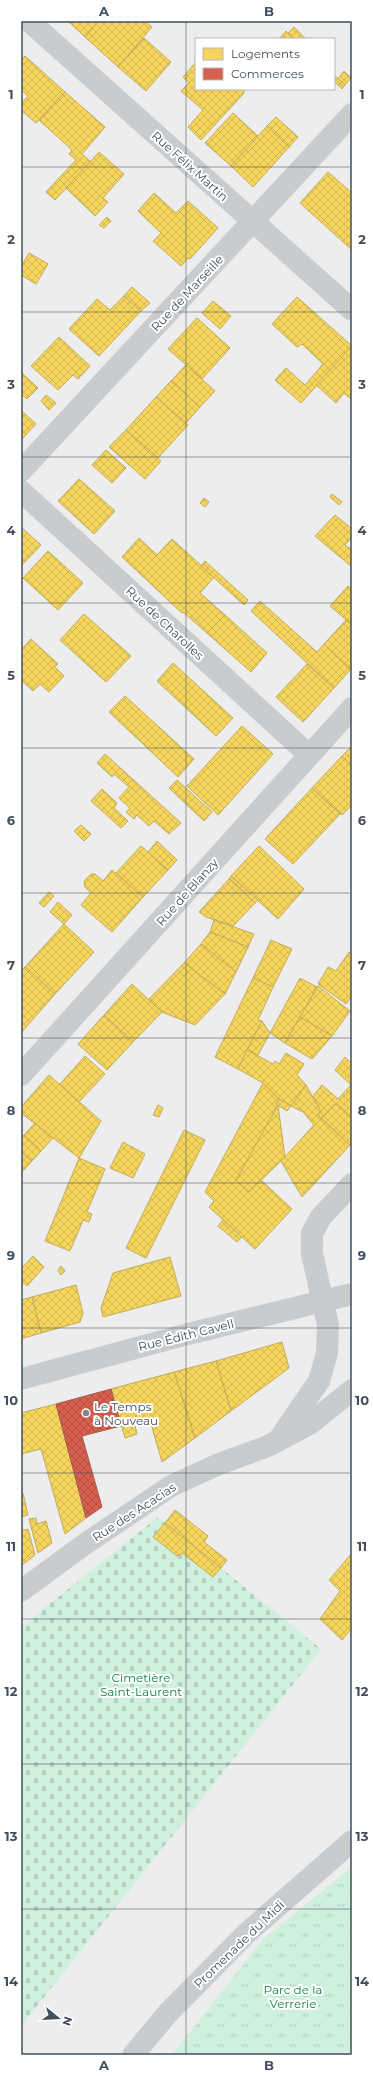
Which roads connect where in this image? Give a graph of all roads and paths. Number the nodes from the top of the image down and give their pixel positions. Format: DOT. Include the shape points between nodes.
graph roads {
  1 [pos="29,21"];
  2 [pos="352,114"];
  3 [pos="253,222"];
  4 [pos="352,310"];
  5 [pos="21,470"];
  6 [pos="21,491"];
  7 [pos="352,708"];
  8 [pos="309,755"];
  9 [pos="21,1076"];
  10 [pos="352,1184"];
  11 [pos="352,1294"];
  12 [pos="324,1301"];
  13 [pos="21,1379"];
  14 [pos="352,1390"];
  15 [pos="278,1440"];
  16 [pos="21,1591"];
  17 [pos="352,1841"];
  18 [pos="133,2055"];
  1 -- 3 [label="street, Rue Félix Martin"];
  2 -- 3 [label="street, Rue de Marseille"];
  3 -- 4 [label="street, Rue Félix Martin"];
  3 -- 5 [label="street, Rue de Marseille"];
  6 -- 8 [label="street, Rue de Charolles"];
  7 -- 8 [label="street, Rue de Blanzy"];
  8 -- 9 [label="street, Rue de Blanzy"];
  10 -- 12 [label="street" via="321,1218 312,1233 312,1254"];
  11 -- 12 [label="street, Rue Édith Cavell"];
  12 -- 13 [label="street, Rue Édith Cavell"];
  12 -- 15 [label="street" via="328,1325 327,1353 319,1381"];
  14 -- 15 [label="street, Rue des Acacias" via="311,1423"];
  15 -- 16 [label="street, Rue des Acacias" via="171,1486"];
  17 -- 18 [label="street, Promenade du Midi" via="246,1934 168,2012"];
}
